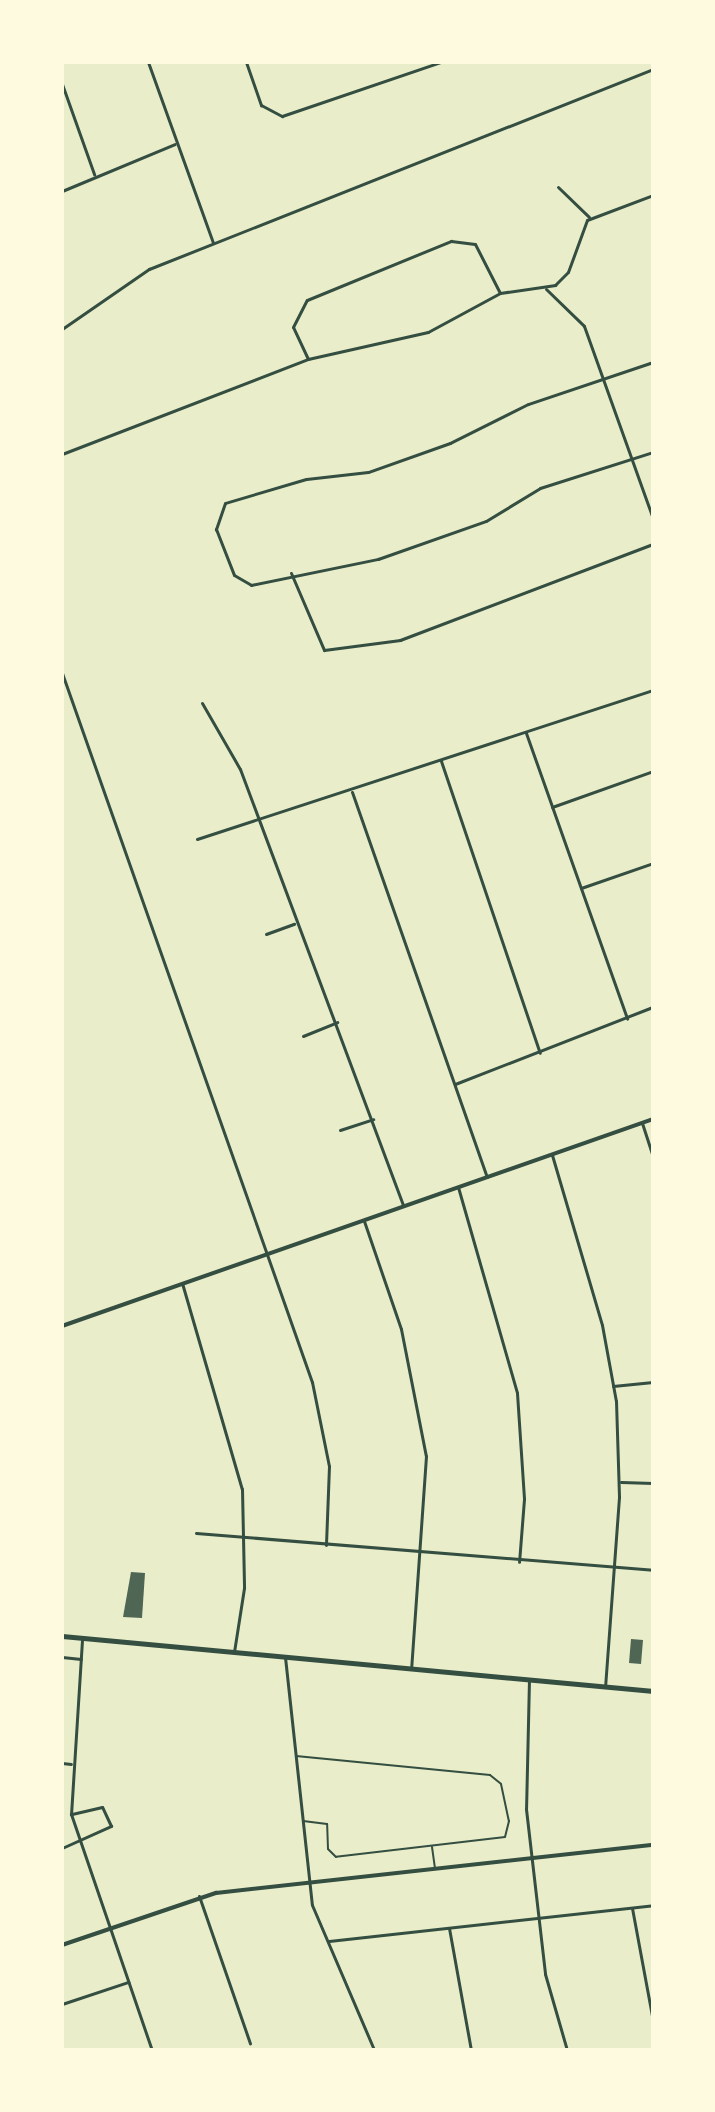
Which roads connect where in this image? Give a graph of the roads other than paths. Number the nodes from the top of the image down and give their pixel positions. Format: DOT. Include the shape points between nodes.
graph roads {
  1 [pos="148,62"];
  2 [pos="246,62"];
  3 [pos="441,62"];
  4 [pos="653,69"];
  5 [pos="62,84"];
  6 [pos="175,144"];
  7 [pos="94,174"];
  8 [pos="558,187"];
  9 [pos="62,191"];
  10 [pos="653,195"];
  11 [pos="590,218"];
  12 [pos="213,243"];
  13 [pos="546,289"];
  14 [pos="500,293"];
  15 [pos="62,329"];
  16 [pos="308,359"];
  17 [pos="653,362"];
  18 [pos="606,378"];
  19 [pos="653,452"];
  20 [pos="62,454"];
  21 [pos="632,460"];
  22 [pos="653,519"];
  23 [pos="653,544"];
  24 [pos="291,573"];
  25 [pos="62,673"];
  26 [pos="653,690"];
  27 [pos="202,703"];
  28 [pos="526,733"];
  29 [pos="441,761"];
  30 [pos="653,771"];
  31 [pos="352,792"];
  32 [pos="552,807"];
  33 [pos="259,822"];
  34 [pos="197,839"];
  35 [pos="653,863"];
  36 [pos="581,888"];
  37 [pos="294,924"];
  38 [pos="266,934"];
  39 [pos="653,1007"];
  40 [pos="627,1019"];
  41 [pos="337,1022"];
  42 [pos="303,1036"];
  43 [pos="540,1053"];
  44 [pos="455,1084"];
  45 [pos="373,1119"];
  46 [pos="653,1119"];
  47 [pos="642,1123"];
  48 [pos="340,1130"];
  49 [pos="551,1155"];
  50 [pos="653,1157"];
  51 [pos="487,1177"];
  52 [pos="458,1187"];
  53 [pos="403,1206"];
  54 [pos="364,1220"];
  55 [pos="263,1255"];
  56 [pos="182,1283"];
  57 [pos="62,1326"];
  58 [pos="653,1382"];
  59 [pos="613,1386"];
  60 [pos="620,1482"];
  61 [pos="653,1483"];
  62 [pos="196,1533"];
  63 [pos="247,1538"];
  64 [pos="326,1545"];
  65 [pos="423,1552"];
  66 [pos="519,1562"];
  67 [pos="615,1568"];
  68 [pos="653,1570"];
  69 [pos="62,1636"];
  70 [pos="82,1638"];
  71 [pos="234,1652"];
  72 [pos="62,1657"];
  73 [pos="285,1657"];
  74 [pos="81,1659"];
  75 [pos="411,1668"];
  76 [pos="529,1679"];
  77 [pos="605,1686"];
  78 [pos="653,1691"];
  79 [pos="295,1756"];
  80 [pos="62,1763"];
  81 [pos="71,1764"];
  82 [pos="71,1814"];
  83 [pos="302,1821"];
  84 [pos="80,1842"];
  85 [pos="432,1845"];
  86 [pos="653,1845"];
  87 [pos="62,1848"];
  88 [pos="532,1858"];
  89 [pos="435,1870"];
  90 [pos="309,1884"];
  91 [pos="199,1896"];
  92 [pos="653,1905"];
  93 [pos="632,1908"];
  94 [pos="538,1917"];
  95 [pos="449,1926"];
  96 [pos="109,1929"];
  97 [pos="329,1941"];
  98 [pos="62,1945"];
  99 [pos="128,1982"];
  100 [pos="62,2004"];
  101 [pos="653,2021"];
  102 [pos="250,2043"];
  103 [pos="152,2050"];
  104 [pos="374,2050"];
  105 [pos="471,2050"];
  106 [pos="567,2050"];
  1 -- 6 [label="street"];
  2 -- 3 [label="street" via="261,105 282,116"];
  4 -- 12 [label="street"];
  5 -- 7 [label="street"];
  6 -- 7 [label="street"];
  6 -- 12 [label="street"];
  7 -- 9 [label="street"];
  8 -- 11 [label="street"];
  10 -- 11 [label="street"];
  11 -- 13 [label="street" via="568,272"];
  12 -- 15 [label="street" via="149,269"];
  13 -- 14 [label="street"];
  13 -- 18 [label="street" via="584,326"];
  14 -- 16 [label="street" via="428,332"];
  14 -- 16 [label="street" via="475,244 451,241 307,300 293,327"];
  16 -- 20 [label="street"];
  17 -- 18 [label="street"];
  18 -- 21 [label="street"];
  18 -- 24 [label="street" via="368,472 306,479 225,503 216,529 240,581"];
  19 -- 21 [label="street"];
  21 -- 22 [label="street"];
  21 -- 24 [label="street" via="540,488 486,521 378,559"];
  23 -- 24 [label="street" via="429,631 324,650"];
  25 -- 55 [label="street"];
  26 -- 28 [label="street"];
  27 -- 33 [label="street" via="240,769"];
  28 -- 29 [label="street"];
  28 -- 32 [label="street"];
  29 -- 31 [label="street"];
  29 -- 43 [label="street"];
  30 -- 32 [label="street"];
  31 -- 33 [label="street"];
  31 -- 44 [label="street"];
  32 -- 36 [label="street"];
  33 -- 34 [label="street"];
  33 -- 37 [label="street"];
  35 -- 36 [label="street"];
  36 -- 40 [label="street"];
  37 -- 38 [label="street"];
  37 -- 41 [label="street"];
  39 -- 40 [label="street"];
  40 -- 43 [label="street"];
  41 -- 42 [label="street"];
  41 -- 45 [label="street"];
  43 -- 44 [label="street"];
  44 -- 51 [label="street"];
  45 -- 48 [label="street"];
  45 -- 53 [label="street"];
  46 -- 47 [label="street"];
  47 -- 49 [label="street"];
  47 -- 50 [label="street"];
  49 -- 51 [label="street"];
  49 -- 59 [label="street"];
  51 -- 52 [label="street"];
  52 -- 53 [label="street"];
  52 -- 66 [label="street" via="517,1393 524,1499"];
  53 -- 54 [label="street"];
  54 -- 55 [label="street"];
  54 -- 65 [label="street" via="418,1407 426,1456"];
  55 -- 56 [label="street"];
  55 -- 64 [label="street" via="321,1416 330,1493"];
  56 -- 57 [label="street"];
  56 -- 63 [label="street" via="238,1465"];
  58 -- 59 [label="street"];
  59 -- 60 [label="street"];
  60 -- 61 [label="street"];
  60 -- 67 [label="street"];
  62 -- 63 [label="street"];
  63 -- 64 [label="street"];
  63 -- 71 [label="street"];
  64 -- 65 [label="street"];
  65 -- 66 [label="street"];
  65 -- 75 [label="street"];
  66 -- 67 [label="street"];
  67 -- 68 [label="street"];
  67 -- 77 [label="street"];
  69 -- 70 [label="main road"];
  70 -- 71 [label="main road"];
  70 -- 74 [label="street"];
  71 -- 73 [label="main road"];
  72 -- 74 [label="street"];
  73 -- 75 [label="main road"];
  73 -- 79 [label="street"];
  74 -- 81 [label="street"];
  75 -- 76 [label="main road"];
  76 -- 77 [label="main road"];
  76 -- 88 [label="street" via="523,1774"];
  77 -- 78 [label="main road"];
  79 -- 83 [label="street"];
  79 -- 85 [label="lane" via="500,1781 505,1837"];
  80 -- 81 [label="street"];
  81 -- 82 [label="street"];
  82 -- 84 [label="street"];
  82 -- 84 [label="street" via="102,1807 111,1819 109,1829"];
  83 -- 85 [label="lane" via="327,1824 332,1856"];
  83 -- 90 [label="street"];
  84 -- 87 [label="street"];
  84 -- 96 [label="street"];
  85 -- 89 [label="lane"];
  86 -- 88 [label="street"];
  88 -- 89 [label="street"];
  88 -- 94 [label="street"];
  89 -- 90 [label="street"];
  90 -- 91 [label="street"];
  90 -- 97 [label="street"];
  91 -- 96 [label="street"];
  91 -- 102 [label="street"];
  92 -- 93 [label="street"];
  93 -- 94 [label="street"];
  93 -- 101 [label="street"];
  94 -- 95 [label="street"];
  94 -- 106 [label="street"];
  95 -- 97 [label="street"];
  95 -- 105 [label="street"];
  96 -- 98 [label="street"];
  96 -- 99 [label="street"];
  97 -- 104 [label="street"];
  99 -- 100 [label="street"];
  99 -- 103 [label="street"];
}
